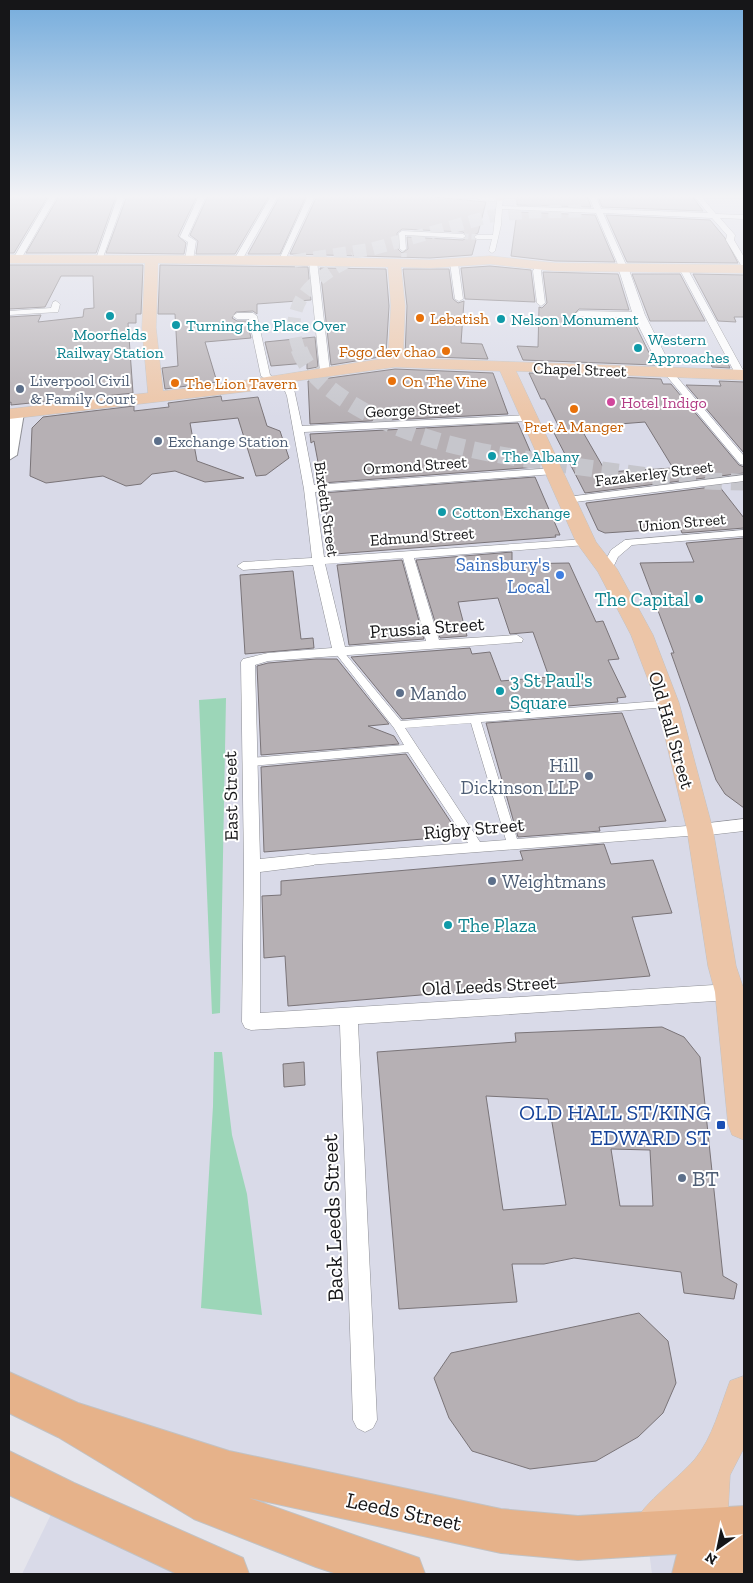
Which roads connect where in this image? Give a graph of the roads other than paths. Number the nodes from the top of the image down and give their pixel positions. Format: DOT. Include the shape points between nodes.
graph roads {
  1 [pos="152,270"];
  2 [pos="314,270"];
  3 [pos="400,270"];
  4 [pos="455,270"];
  5 [pos="537,270"];
  6 [pos="623,270"];
  7 [pos="684,270"];
  8 [pos="459,299"];
  9 [pos="541,302"];
  10 [pos="56,304"];
  11 [pos="9,313"];
  12 [pos="579,314"];
  13 [pos="639,315"];
  14 [pos="237,316"];
  15 [pos="395,362"];
  16 [pos="506,366"];
  17 [pos="325,372"];
  18 [pos="668,372"];
  19 [pos="743,375"];
  20 [pos="272,380"];
  21 [pos="156,396"];
  22 [pos="13,414"];
  23 [pos="529,418"];
  24 [pos="298,429"];
  25 [pos="9,455"];
  26 [pos="744,462"];
  27 [pos="554,471"];
  28 [pos="744,478"];
  29 [pos="309,489"];
  30 [pos="567,500"];
  31 [pos="744,533"];
  32 [pos="586,542"];
  33 [pos="407,553"];
  34 [pos="319,560"];
  35 [pos="243,566"];
  36 [pos="607,569"];
  37 [pos="517,639"];
  38 [pos="434,646"];
  39 [pos="340,653"];
  40 [pos="668,703"];
  41 [pos="475,719"];
  42 [pos="398,725"];
  43 [pos="411,748"];
  44 [pos="250,762"];
  45 [pos="744,825"];
  46 [pos="700,830"];
  47 [pos="513,844"];
  48 [pos="478,848"];
  49 [pos="308,860"];
  50 [pos="252,866"];
  51 [pos="730,992"];
  52 [pos="348,1015"];
  53 [pos="251,1022"];
  54 [pos="744,1124"];
  55 [pos="9,1392"];
  56 [pos="744,1395"];
  57 [pos="365,1420"];
  58 [pos="73,1422"];
  59 [pos="9,1472"];
  60 [pos="710,1472"];
  61 [pos="725,1530"];
  62 [pos="647,1536"];
  63 [pos="727,1570"];
  64 [pos="226,1574"];
  65 [pos="403,1574"];
  1 -- 21 [label="main road" via="149,328"];
  2 -- 17 [label="street"];
  3 -- 15 [label="main road"];
  4 -- 8 [label="street"];
  5 -- 9 [label="street"];
  6 -- 13 [label="street"];
  7 -- 19 [label="street"];
  10 -- 11 [label="street" via="55,310"];
  12 -- 13 [label="street"];
  13 -- 18 [label="street"];
  14 -- 20 [label="street" via="255,318 266,376"];
  15 -- 16 [label="main road, Chapel Street"];
  15 -- 17 [label="main road, Chapel Street"];
  16 -- 18 [label="main road, Chapel Street"];
  16 -- 23 [label="main road, Old Hall Street"];
  17 -- 20 [label="main road, Chapel Street"];
  18 -- 19 [label="main road, Chapel Street"];
  18 -- 26 [label="street"];
  20 -- 21 [label="main road, Chapel Street" via="252,386"];
  20 -- 24 [label="street, Bixteth Street" via="290,389"];
  21 -- 22 [label="main road, Chapel Street"];
  22 -- 25 [label="main road"];
  23 -- 24 [label="street, George Street"];
  23 -- 27 [label="main road, Old Hall Street"];
  24 -- 29 [label="street, Bixteth Street"];
  27 -- 29 [label="street, Ormond Street"];
  27 -- 30 [label="main road, Old Hall Street"];
  28 -- 30 [label="street, Fazakerley Street"];
  29 -- 34 [label="street, Bixteth Street"];
  30 -- 32 [label="main road, Old Hall Street"];
  31 -- 36 [label="street, Union Street" via="629,542 609,559"];
  32 -- 33 [label="street, Edmund Street"];
  32 -- 36 [label="main road, Old Hall Street"];
  33 -- 34 [label="street, Edmund Street"];
  33 -- 38 [label="street"];
  34 -- 35 [label="street, Edmund Street"];
  34 -- 39 [label="street, Bixteth Street"];
  36 -- 40 [label="main road, Old Hall Street" via="642,635"];
  37 -- 38 [label="street, Prussia Street"];
  38 -- 39 [label="street, Prussia Street"];
  39 -- 42 [label="street"];
  39 -- 44 [label="street, East Street" via="268,656 248,662"];
  40 -- 41 [label="street"];
  40 -- 46 [label="main road, Old Hall Street"];
  41 -- 42 [label="street"];
  41 -- 47 [label="street"];
  42 -- 43 [label="street"];
  43 -- 44 [label="street"];
  43 -- 48 [label="street"];
  44 -- 50 [label="street, East Street"];
  45 -- 46 [label="street"];
  46 -- 47 [label="street, Rigby Street"];
  46 -- 51 [label="main road, Old Hall Street" via="722,966"];
  47 -- 48 [label="street, Rigby Street"];
  48 -- 49 [label="street, Rigby Street"];
  49 -- 50 [label="street, Rigby Street"];
  50 -- 53 [label="street, East Street"];
  51 -- 52 [label="street, Old Leeds Street"];
  51 -- 54 [label="main road, Old Hall Street"];
  52 -- 53 [label="street, Old Leeds Street"];
  52 -- 57 [label="street, Back Leeds Street"];
  55 -- 58 [label="highway, Leeds Street"];
  56 -- 60 [label="main road" via="738,1419"];
  58 -- 62 [label="highway, Leeds Street" via="229,1472 501,1531 578,1538"];
  58 -- 65 [label="highway, Leeds Street" via="209,1504"];
  59 -- 64 [label="highway" via="58,1498"];
  60 -- 61 [label="main road"];
  60 -- 62 [label="main road"];
  61 -- 62 [label="highway, Leeds Street"];
  61 -- 63 [label="highway"];
}
